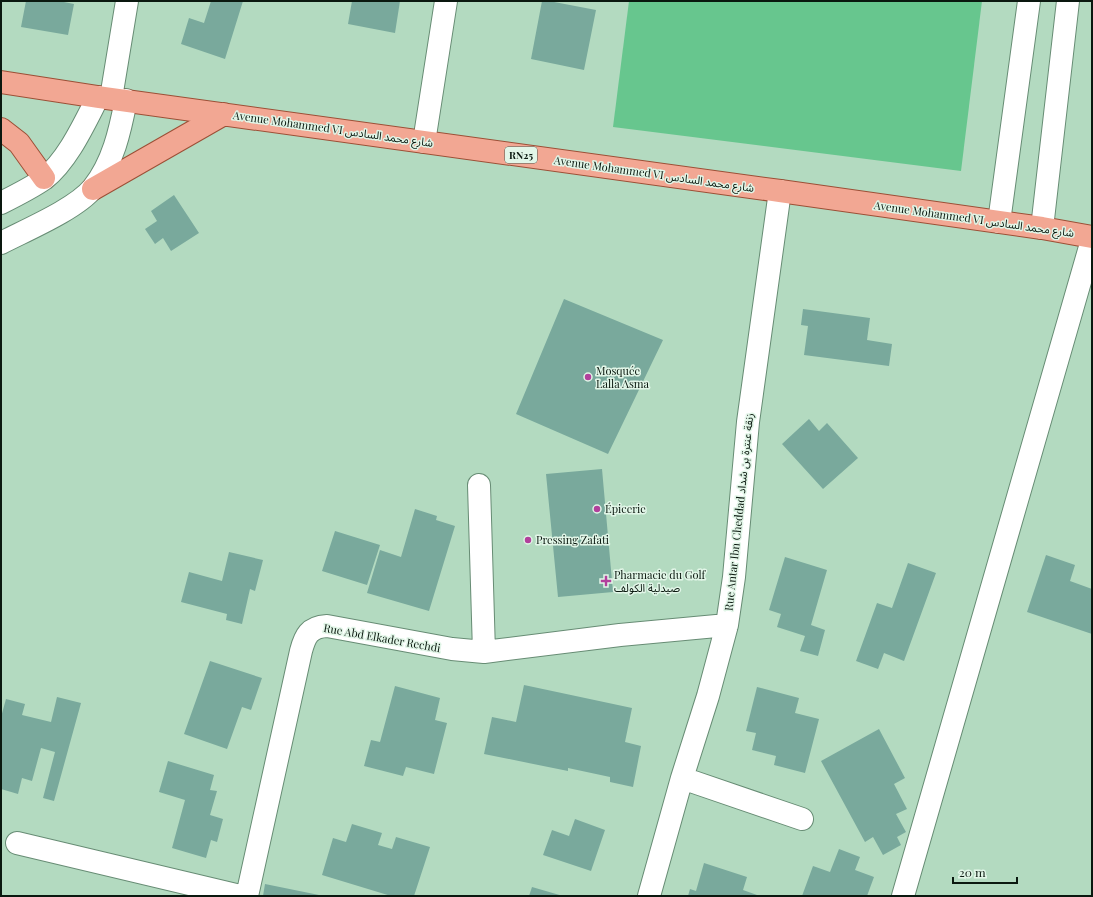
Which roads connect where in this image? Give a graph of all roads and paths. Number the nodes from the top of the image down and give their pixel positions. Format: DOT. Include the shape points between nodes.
graph roads {
  1 [pos="127,1"];
  2 [pos="446,1"];
  3 [pos="1029,1"];
  4 [pos="1068,1"];
  5 [pos="1,82"];
  6 [pos="112,99"];
  7 [pos="224,114"];
  8 [pos="1,129"];
  9 [pos="424,142"];
  10 [pos="44,178"];
  11 [pos="92,188"];
  12 [pos="780,191"];
  13 [pos="1,204"];
  14 [pos="999,222"];
  15 [pos="1042,228"];
  16 [pos="1092,238"];
  17 [pos="1,243"];
  18 [pos="479,485"];
  19 [pos="727,625"];
  20 [pos="484,652"];
  21 [pos="682,778"];
  22 [pos="802,819"];
  23 [pos="17,842"];
  24 [pos="240,896"];
  25 [pos="246,896"];
  26 [pos="649,896"];
  27 [pos="903,896"];
  1 -- 6 [label="street"];
  2 -- 9 [label="street"];
  3 -- 14 [label="street"];
  4 -- 15 [label="street"];
  5 -- 6 [label="main road, Avenue Mohammed VI شارع محمد السادس / RN25"];
  6 -- 7 [label="main road, Avenue Mohammed VI شارع محمد السادس / RN25"];
  6 -- 10 [label="street" via="84,123 62,158"];
  6 -- 11 [label="street" via="115,146"];
  7 -- 9 [label="main road, Avenue Mohammed VI شارع محمد السادس / RN25"];
  7 -- 11 [label="main road"];
  8 -- 10 [label="main road" via="19,144"];
  9 -- 12 [label="main road, Avenue Mohammed VI شارع محمد السادس / RN25"];
  10 -- 13 [label="street"];
  11 -- 17 [label="street" via="66,209"];
  12 -- 14 [label="main road, Avenue Mohammed VI شارع محمد السادس / RN25"];
  12 -- 19 [label="street, Rue Antar Ibn Cheddad زنقة عنترة بن شداد" via="748,422 734,577"];
  14 -- 15 [label="main road, Avenue Mohammed VI شارع محمد السادس / RN25"];
  15 -- 16 [label="main road, Avenue Mohammed VI شارع محمد السادس / RN25"];
  16 -- 27 [label="street"];
  18 -- 20 [label="street"];
  19 -- 20 [label="street, Rue Abd Elkader Rechdi"];
  19 -- 21 [label="street, Rue Antar Ibn Cheddad زنقة عنترة بن شداد"];
  20 -- 25 [label="street, Rue Abd Elkader Rechdi" via="452,649 327,626 314,628 308,634 301,652"];
  21 -- 22 [label="street"];
  21 -- 26 [label="street, Rue Antar Ibn Cheddad زنقة عنترة بن شداد"];
  23 -- 24 [label="street"];
}
